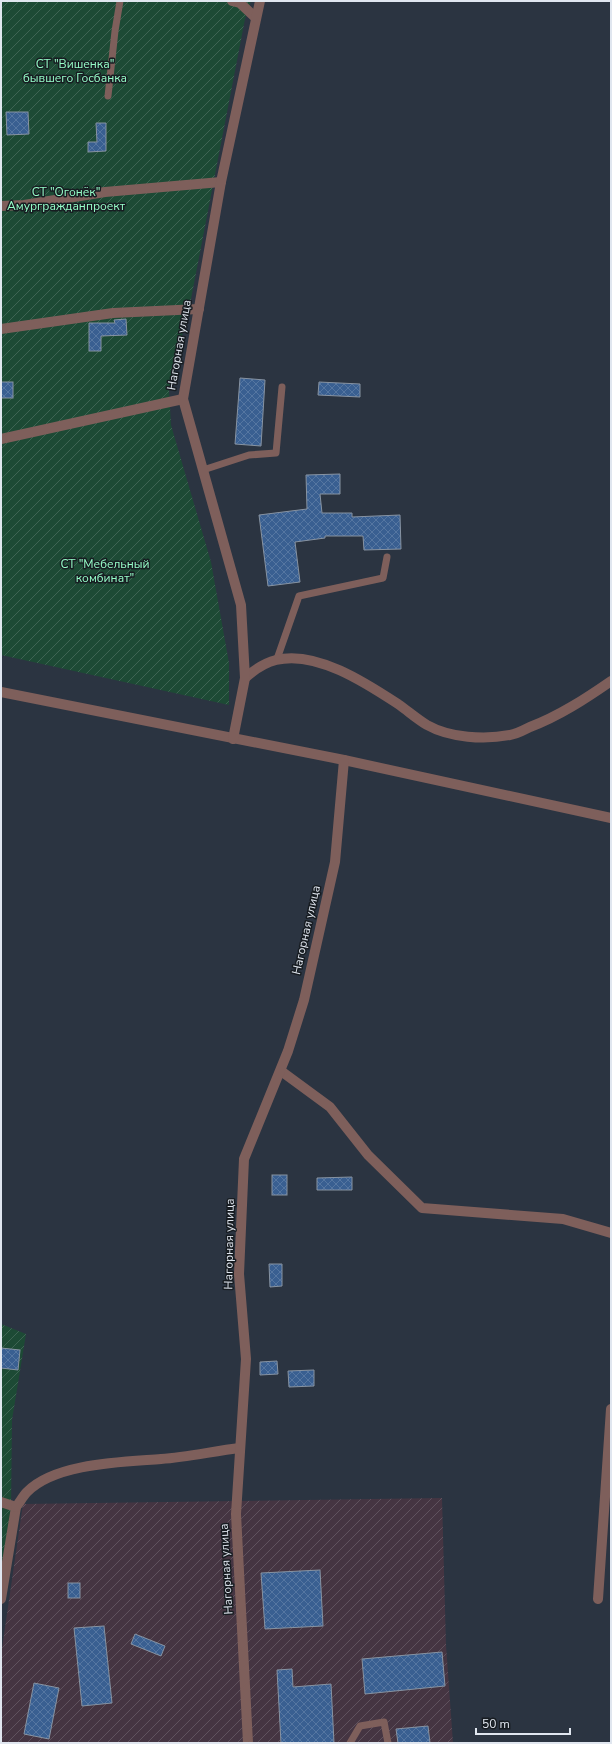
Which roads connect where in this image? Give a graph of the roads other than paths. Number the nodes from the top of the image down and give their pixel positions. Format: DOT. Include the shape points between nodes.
graph roads {
  1 [pos="120,1"];
  2 [pos="232,1"];
  3 [pos="260,1"];
  4 [pos="256,18"];
  5 [pos="108,96"];
  6 [pos="221,182"];
  7 [pos="1,206"];
  8 [pos="199,309"];
  9 [pos="1,329"];
  10 [pos="282,387"];
  11 [pos="183,399"];
  12 [pos="1,439"];
  13 [pos="203,470"];
  14 [pos="387,557"];
  15 [pos="277,660"];
  16 [pos="245,678"];
  17 [pos="611,681"];
  18 [pos="1,692"];
  19 [pos="233,739"];
  20 [pos="344,760"];
  21 [pos="611,818"];
  22 [pos="281,1071"];
  23 [pos="611,1233"];
  24 [pos="611,1409"];
  25 [pos="240,1448"];
  26 [pos="1,1502"];
  27 [pos="16,1507"];
  28 [pos="1,1599"];
  29 [pos="598,1599"];
  30 [pos="248,1743"];
  31 [pos="350,1743"];
  32 [pos="388,1743"];
  1 -- 5 [label="lane"];
  2 -- 4 [label="street" via="240,4"];
  3 -- 4 [label="street, Нагорная улица"];
  4 -- 6 [label="street, Нагорная улица"];
  6 -- 7 [label="street" via="105,192 24,205"];
  6 -- 8 [label="street, Нагорная улица"];
  8 -- 9 [label="street" via="113,313"];
  8 -- 11 [label="street, Нагорная улица"];
  10 -- 13 [label="lane" via="276,453 249,455"];
  11 -- 12 [label="street"];
  11 -- 13 [label="street, Нагорная улица"];
  13 -- 16 [label="street, Нагорная улица" via="241,605"];
  14 -- 15 [label="lane" via="383,578 299,596"];
  15 -- 16 [label="street" via="260,666"];
  15 -- 17 [label="street" via="304,659 340,670 396,703 428,726 456,735 511,735 580,703"];
  16 -- 19 [label="street, Нагорная улица"];
  18 -- 19 [label="street"];
  19 -- 20 [label="street"];
  20 -- 21 [label="street"];
  20 -- 22 [label="street, Нагорная улица" via="335,862 304,1000"];
  22 -- 23 [label="street" via="330,1107 368,1155 422,1208 563,1219"];
  22 -- 25 [label="street, Нагорная улица" via="244,1159 240,1274 246,1359"];
  24 -- 29 [label="street"];
  25 -- 27 [label="street" via="95,1465 65,1472 41,1481 27,1492"];
  25 -- 30 [label="street, Нагорная улица" via="236,1514"];
  26 -- 27 [label="street"];
  27 -- 28 [label="street"];
  31 -- 32 [label="lane" via="360,1726 384,1722"];
}
